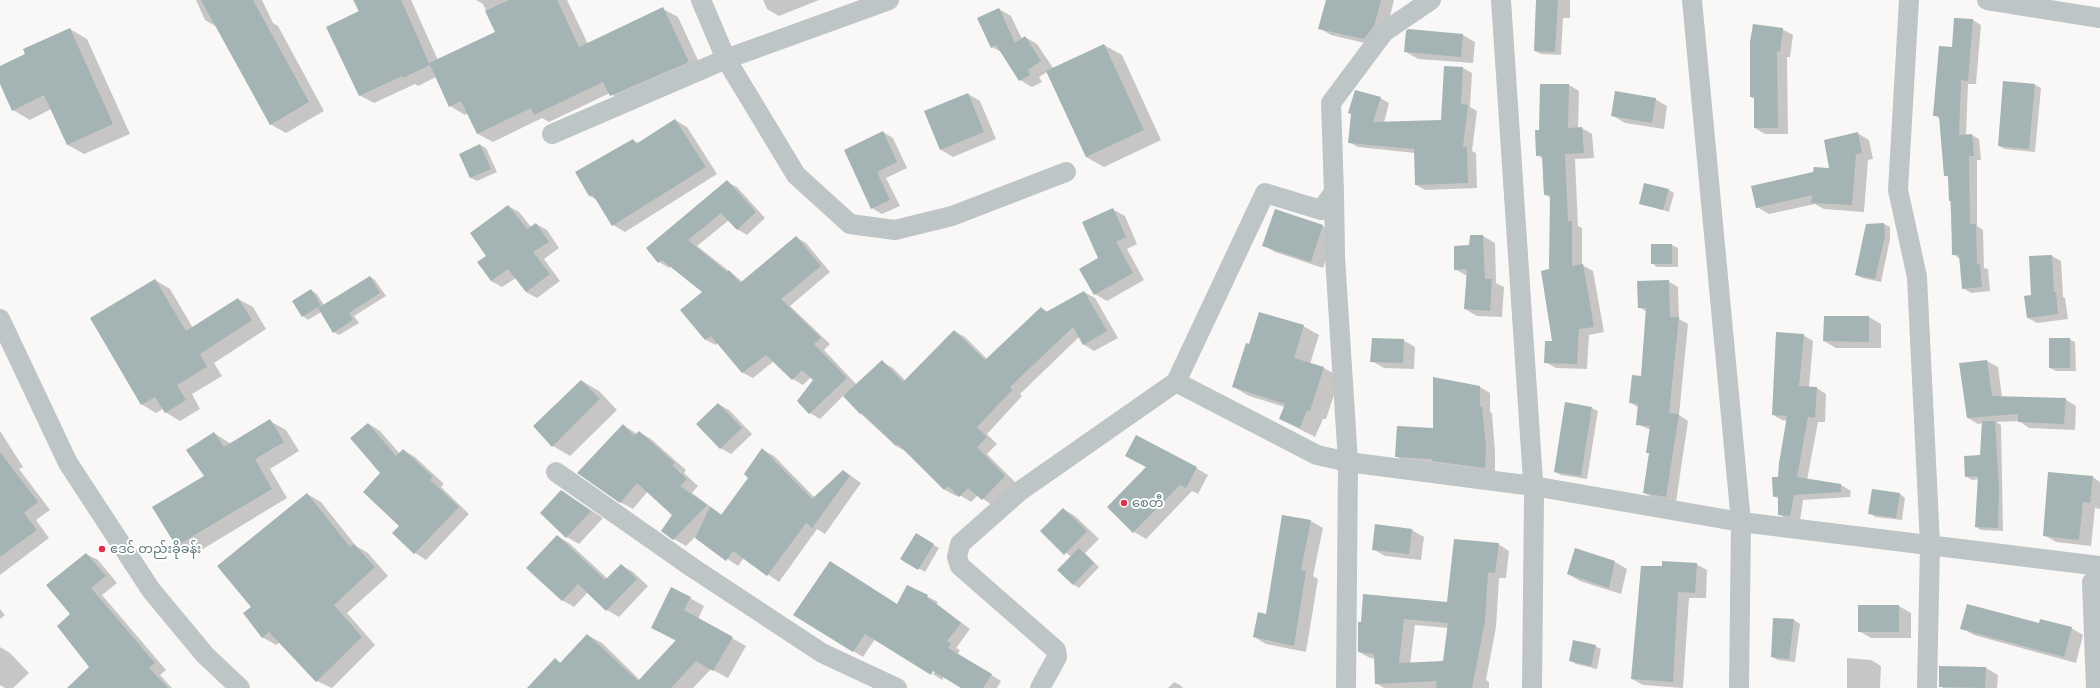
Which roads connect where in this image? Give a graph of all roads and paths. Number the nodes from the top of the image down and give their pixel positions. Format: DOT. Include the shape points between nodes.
graph roads {
  1 [pos="701,0"];
  2 [pos="889,0"];
  3 [pos="1431,0"];
  4 [pos="1500,0"];
  5 [pos="1692,0"];
  6 [pos="1909,0"];
  7 [pos="1987,0"];
  8 [pos="2100,18"];
  9 [pos="726,59"];
  10 [pos="552,134"];
  11 [pos="1066,172"];
  12 [pos="1334,192"];
  13 [pos="0,319"];
  14 [pos="1176,382"];
  15 [pos="1348,462"];
  16 [pos="556,472"];
  17 [pos="1533,486"];
  18 [pos="1741,522"];
  19 [pos="1930,544"];
  20 [pos="2100,566"];
  21 [pos="2100,580"];
  22 [pos="240,688"];
  23 [pos="897,688"];
  24 [pos="1040,688"];
  25 [pos="1346,688"];
  26 [pos="1532,688"];
  27 [pos="1739,688"];
  28 [pos="1927,688"];
  29 [pos="2096,688"];
  1 -- 9 [label="street"];
  2 -- 9 [label="street"];
  3 -- 12 [label="street" via="1384,32 1331,103"];
  4 -- 17 [label="street"];
  5 -- 18 [label="street"];
  6 -- 19 [label="street" via="1898,190 1917,276"];
  7 -- 8 [label="street"];
  9 -- 10 [label="street"];
  9 -- 11 [label="street" via="796,175 850,224 895,230 952,216"];
  12 -- 14 [label="street" via="1321,210 1266,193"];
  12 -- 15 [label="street" via="1335,257"];
  13 -- 22 [label="street" via="72,470 151,590 205,655"];
  14 -- 15 [label="street" via="1317,456"];
  14 -- 24 [label="street" via="1020,490 960,544 957,557 960,566 1056,650 1057,658"];
  15 -- 17 [label="street"];
  15 -- 25 [label="street"];
  16 -- 23 [label="street" via="693,568 822,653"];
  17 -- 18 [label="street"];
  17 -- 26 [label="street"];
  18 -- 19 [label="street"];
  18 -- 27 [label="street"];
  19 -- 20 [label="street"];
  19 -- 28 [label="street"];
  21 -- 29 [label="street" via="2092,582"];
}
